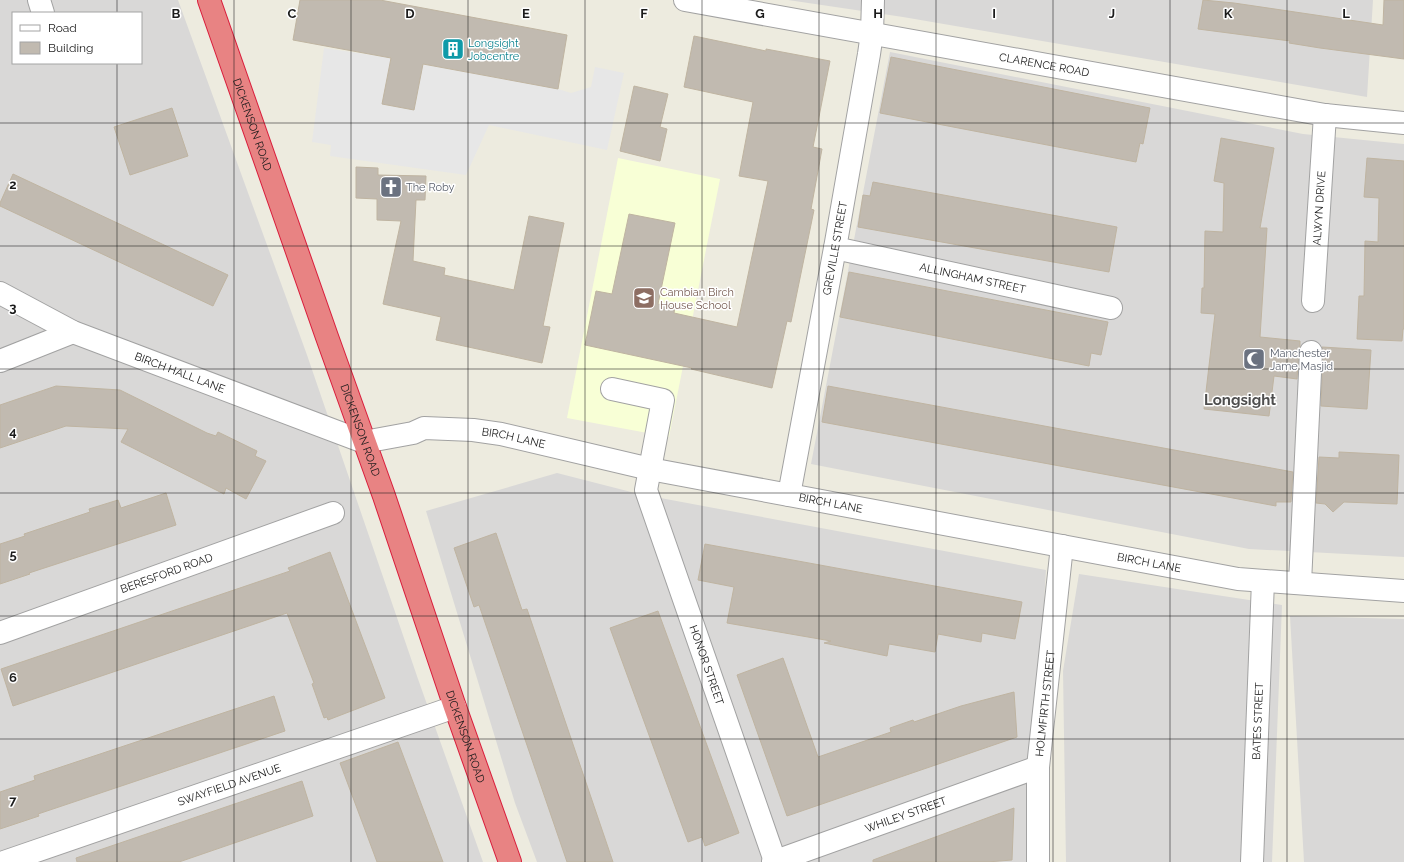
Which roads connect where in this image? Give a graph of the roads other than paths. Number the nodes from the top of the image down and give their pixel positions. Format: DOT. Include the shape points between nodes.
graph roads {
  1 [pos="39,0"];
  2 [pos="209,0"];
  3 [pos="685,0"];
  4 [pos="873,0"];
  5 [pos="43,12"];
  6 [pos="872,33"];
  7 [pos="1326,115"];
  8 [pos="1404,123"];
  9 [pos="835,248"];
  10 [pos="0,293"];
  11 [pos="1312,301"];
  12 [pos="1111,308"];
  13 [pos="73,332"];
  14 [pos="1311,352"];
  15 [pos="0,361"];
  16 [pos="612,389"];
  17 [pos="364,442"];
  18 [pos="650,469"];
  19 [pos="789,495"];
  20 [pos="333,513"];
  21 [pos="1062,546"];
  22 [pos="1263,581"];
  23 [pos="1300,583"];
  24 [pos="1404,591"];
  25 [pos="0,633"];
  26 [pos="456,707"];
  27 [pos="1038,766"];
  28 [pos="4,862"];
  29 [pos="510,862"];
  30 [pos="774,862"];
  31 [pos="1038,862"];
  32 [pos="1252,862"];
  1 -- 5 [label="street"];
  2 -- 17 [label="highway, DICKENSON ROAD"];
  3 -- 6 [label="street, CLARENCE ROAD"];
  4 -- 6 [label="street, GREVILLE STREET"];
  6 -- 7 [label="street, CLARENCE ROAD"];
  6 -- 9 [label="street, GREVILLE STREET"];
  7 -- 8 [label="street, CLARENCE ROAD"];
  7 -- 11 [label="street, ALWYN DRIVE"];
  9 -- 12 [label="street, ALLINGHAM STREET"];
  9 -- 19 [label="street, GREVILLE STREET"];
  10 -- 13 [label="street, BIRCH HALL LANE"];
  13 -- 15 [label="street"];
  13 -- 17 [label="street, BIRCH HALL LANE"];
  14 -- 23 [label="street"];
  16 -- 18 [label="street, HONOR STREET" via="663,400"];
  17 -- 18 [label="street, BIRCH LANE" via="413,433 424,428 473,430 502,434"];
  17 -- 26 [label="highway, DICKENSON ROAD" via="390,510"];
  18 -- 19 [label="street, BIRCH LANE"];
  18 -- 30 [label="street, HONOR STREET" via="646,490"];
  19 -- 21 [label="street, BIRCH LANE"];
  20 -- 25 [label="street, BERESFORD ROAD"];
  21 -- 22 [label="street, BIRCH LANE" via="1238,579"];
  21 -- 27 [label="street, HOLMFIRTH STREET"];
  22 -- 23 [label="street, BIRCH LANE"];
  22 -- 32 [label="street, BATES STREET"];
  23 -- 24 [label="street, BIRCH LANE"];
  26 -- 28 [label="street, SWAYFIELD AVENUE"];
  26 -- 29 [label="highway, DICKENSON ROAD"];
  27 -- 30 [label="street, WHILEY STREET"];
  27 -- 31 [label="street, HOLMFIRTH STREET"];
}
